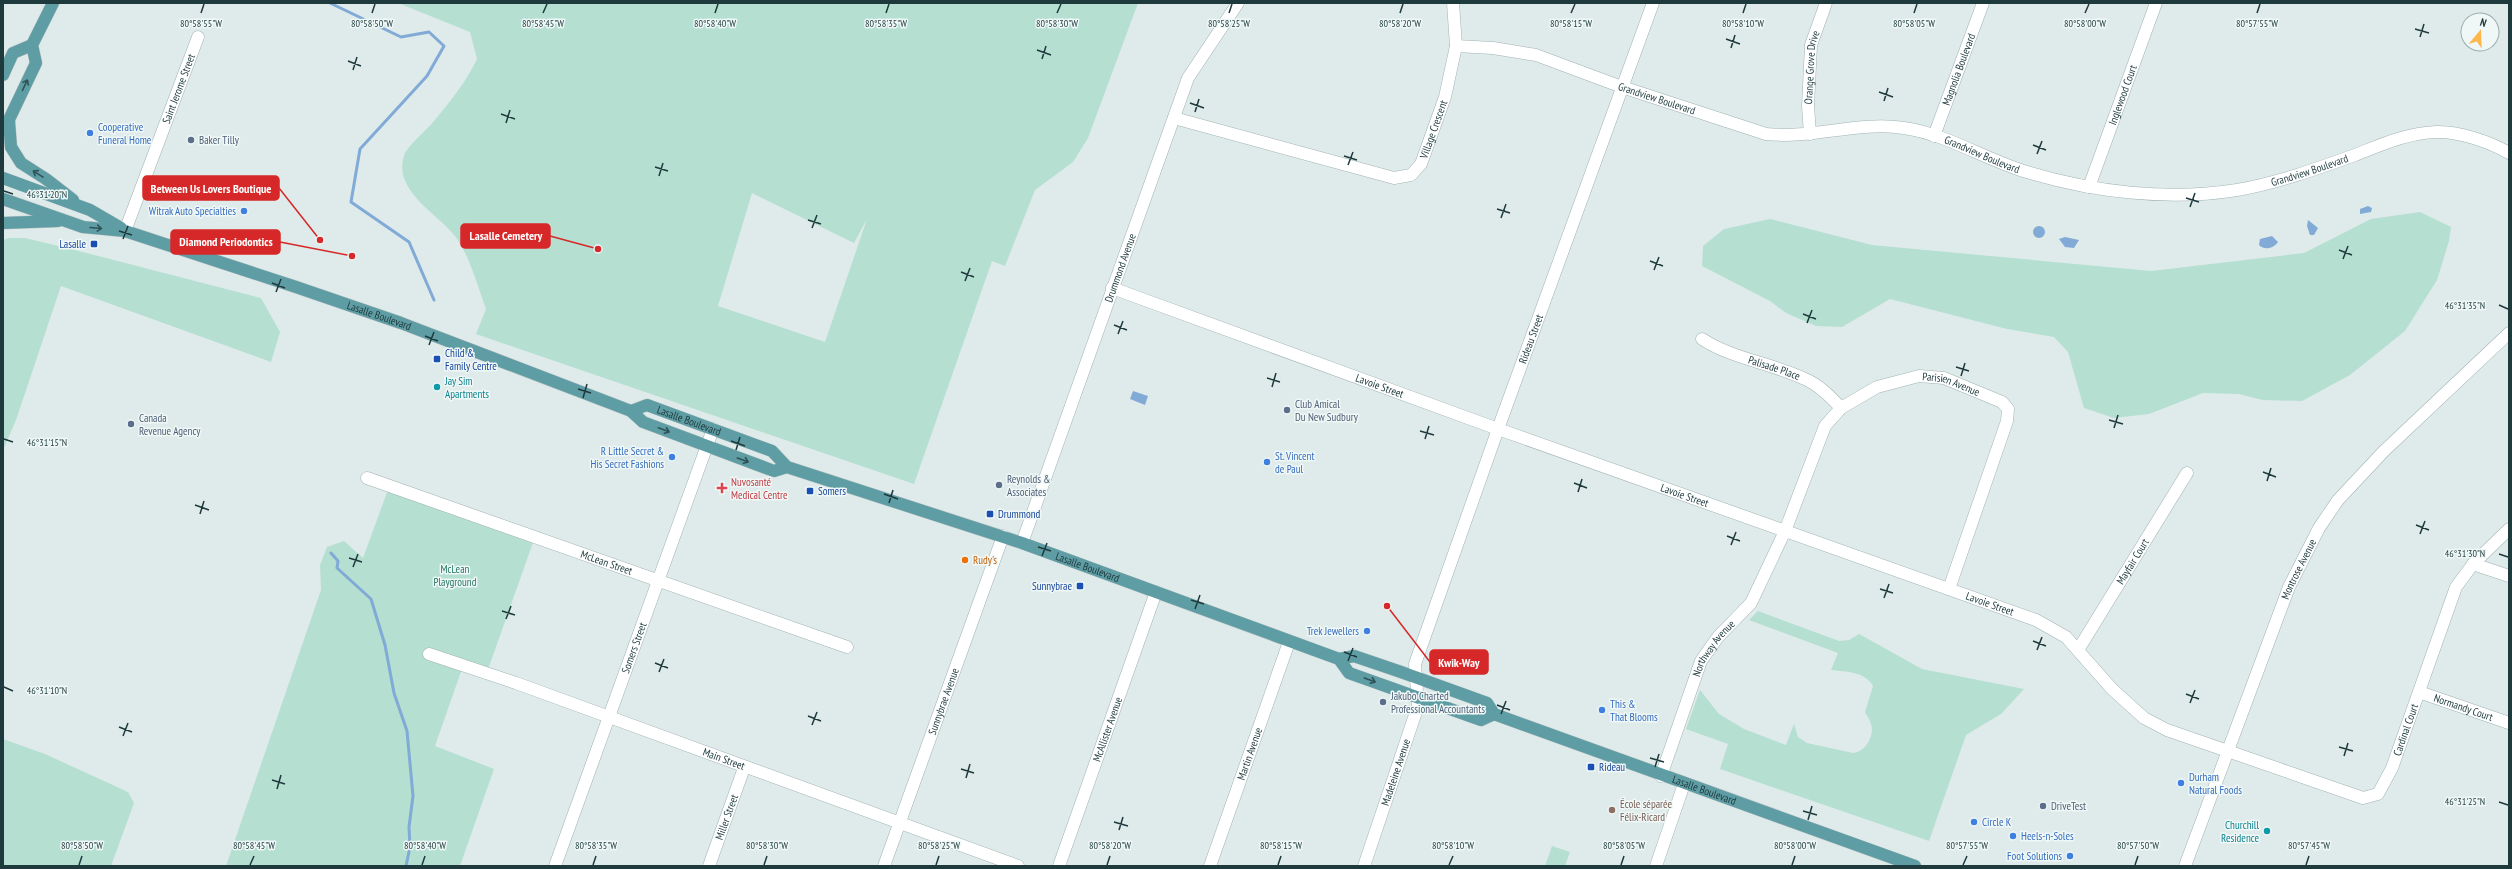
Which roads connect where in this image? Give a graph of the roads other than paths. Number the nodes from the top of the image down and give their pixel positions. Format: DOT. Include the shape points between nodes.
graph roads {
  1 [pos="53,3"];
  2 [pos="1238,3"];
  3 [pos="1453,3"];
  4 [pos="1653,3"];
  5 [pos="1826,3"];
  6 [pos="1983,3"];
  7 [pos="2156,3"];
  8 [pos="198,37"];
  9 [pos="32,44"];
  10 [pos="1456,46"];
  11 [pos="3,75"];
  12 [pos="1622,87"];
  13 [pos="1174,118"];
  14 [pos="9,121"];
  15 [pos="3,133"];
  16 [pos="1810,134"];
  17 [pos="1934,136"];
  18 [pos="2509,153"];
  19 [pos="3,178"];
  20 [pos="2089,187"];
  21 [pos="3,199"];
  22 [pos="80,206"];
  23 [pos="68,222"];
  24 [pos="3,223"];
  25 [pos="125,231"];
  26 [pos="1112,288"];
  27 [pos="2509,333"];
  28 [pos="1702,338"];
  29 [pos="1841,408"];
  30 [pos="631,411"];
  31 [pos="713,429"];
  32 [pos="1498,429"];
  33 [pos="707,446"];
  34 [pos="787,467"];
  35 [pos="2187,473"];
  36 [pos="367,478"];
  37 [pos="2509,529"];
  38 [pos="1786,531"];
  39 [pos="1003,536"];
  40 [pos="1022,543"];
  41 [pos="2473,564"];
  42 [pos="2509,576"];
  43 [pos="658,580"];
  44 [pos="1949,589"];
  45 [pos="1156,592"];
  46 [pos="1289,642"];
  47 [pos="847,647"];
  48 [pos="2078,650"];
  49 [pos="429,654"];
  50 [pos="1339,659"];
  51 [pos="1416,677"];
  52 [pos="2418,692"];
  53 [pos="1417,698"];
  54 [pos="1494,714"];
  55 [pos="608,718"];
  56 [pos="2509,723"];
  57 [pos="2226,750"];
  58 [pos="744,768"];
  59 [pos="1660,776"];
  60 [pos="1684,784"];
  61 [pos="899,823"];
  62 [pos="555,866"];
  63 [pos="709,866"];
  64 [pos="884,866"];
  65 [pos="1018,866"];
  66 [pos="1059,866"];
  67 [pos="1210,866"];
  68 [pos="1364,866"];
  69 [pos="1656,866"];
  70 [pos="1915,866"];
  71 [pos="2185,866"];
  1 -- 9 [label="main road"];
  2 -- 13 [label="street, Drummond Avenue" via="1188,78"];
  3 -- 10 [label="street, Village Crescent"];
  4 -- 12 [label="street, Rideau Street"];
  5 -- 16 [label="street, Orange Grove Drive" via="1811,45 1808,106"];
  6 -- 17 [label="street, Magnolia Boulevard"];
  7 -- 20 [label="street, Inglewood Court"];
  8 -- 25 [label="street, Saint Jerome Street"];
  9 -- 11 [label="main road" via="13,53"];
  14 -- 9 [label="main road, one-way" via="36,63"];
  10 -- 12 [label="street, Grandview Boulevard" via="1493,48 1536,55"];
  10 -- 13 [label="street, Village Crescent" via="1440,112 1421,164 1411,175 1394,178"];
  12 -- 16 [label="street, Grandview Boulevard" via="1766,134"];
  12 -- 32 [label="street, Rideau Street"];
  13 -- 26 [label="street, Drummond Avenue"];
  14 -- 15 [label="main road"];
  22 -- 14 [label="main road, one-way" via="21,163 11,148"];
  16 -- 17 [label="street, Grandview Boulevard" via="1875,126 1905,128"];
  17 -- 20 [label="street, Grandview Boulevard" via="2027,172"];
  18 -- 20 [label="street, Grandview Boulevard" via="2490,142 2438,132 2409,135 2297,175 2236,190 2173,195"];
  19 -- 22 [label="main road, Lasalle Boulevard"];
  21 -- 23 [label="main road, Lasalle Boulevard"];
  22 -- 25 [label="main road, Lasalle Boulevard"];
  23 -- 24 [label="main road"];
  23 -- 25 [label="main road, Lasalle Boulevard, one-way" via="83,227"];
  25 -- 30 [label="main road, Lasalle Boulevard" via="401,323"];
  26 -- 32 [label="street, Lavoie Street"];
  26 -- 40 [label="street, Drummond Avenue"];
  27 -- 57 [label="street, Montrose Avenue" via="2384,451 2338,500 2319,528 2289,587"];
  28 -- 29 [label="street, Palisade Place" via="1717,348 1805,379 1828,394"];
  29 -- 38 [label="street, Parisien Avenue" via="1825,426"];
  29 -- 44 [label="street, Parisien Avenue" via="1877,387 1919,376 1944,378 2002,402 2008,409 2007,421"];
  30 -- 31 [label="main road, Lasalle Boulevard" via="647,405"];
  30 -- 33 [label="main road, Lasalle Boulevard, one-way" via="643,422"];
  31 -- 33 [label="street, Somers Street"];
  31 -- 34 [label="main road, Lasalle Boulevard" via="772,451"];
  32 -- 38 [label="street, Lavoie Street"];
  32 -- 51 [label="street, Rideau Street" via="1416,664"];
  33 -- 34 [label="main road, Lasalle Boulevard, one-way" via="774,471"];
  33 -- 43 [label="street, Somers Street"];
  34 -- 39 [label="main road, Lasalle Boulevard"];
  35 -- 48 [label="street, Mayfair Court"];
  36 -- 43 [label="street, McLean Street"];
  37 -- 41 [label="street, Cardinal Court"];
  38 -- 44 [label="street, Lavoie Street"];
  38 -- 59 [label="street, Northway Avenue" via="1751,603 1718,637 1701,661"];
  39 -- 40 [label="main road, Lasalle Boulevard"];
  39 -- 61 [label="street, Sunnybrae Avenue"];
  40 -- 45 [label="main road, Lasalle Boulevard"];
  41 -- 42 [label="street"];
  41 -- 52 [label="street, Cardinal Court" via="2456,587"];
  43 -- 47 [label="street, McLean Street"];
  43 -- 55 [label="street, Somers Street"];
  44 -- 48 [label="street, Lavoie Street" via="2036,620 2066,637"];
  45 -- 46 [label="main road, Lasalle Boulevard"];
  45 -- 66 [label="street, McAllister Avenue"];
  46 -- 50 [label="main road, Lasalle Boulevard"];
  46 -- 67 [label="street, Martin Avenue"];
  48 -- 57 [label="street, Lavoie Street" via="2112,689 2144,718 2167,730"];
  49 -- 55 [label="street, Main Street"];
  50 -- 51 [label="main road, Lasalle Boulevard" via="1354,656"];
  50 -- 53 [label="main road, one-way" via="1349,673"];
  51 -- 53 [label="street, Madeleine Avenue"];
  51 -- 54 [label="main road, Lasalle Boulevard" via="1487,703"];
  52 -- 56 [label="street, Normandy Court"];
  52 -- 57 [label="street, Cardinal Court" via="2392,768 2378,794 2363,798"];
  53 -- 54 [label="main road" via="1482,720"];
  53 -- 68 [label="street, Madeleine Avenue" via="1418,706"];
  54 -- 59 [label="main road, Lasalle Boulevard"];
  55 -- 58 [label="street, Main Street"];
  55 -- 62 [label="street, Somers Street"];
  57 -- 71 [label="street, Montrose Avenue"];
  58 -- 61 [label="street, Main Street"];
  58 -- 63 [label="street, Miller Street"];
  59 -- 60 [label="main road, Lasalle Boulevard"];
  60 -- 69 [label="street"];
  60 -- 70 [label="main road, Lasalle Boulevard"];
  61 -- 64 [label="street, Sunnybrae Avenue"];
  61 -- 65 [label="street, Main Street"];
}
